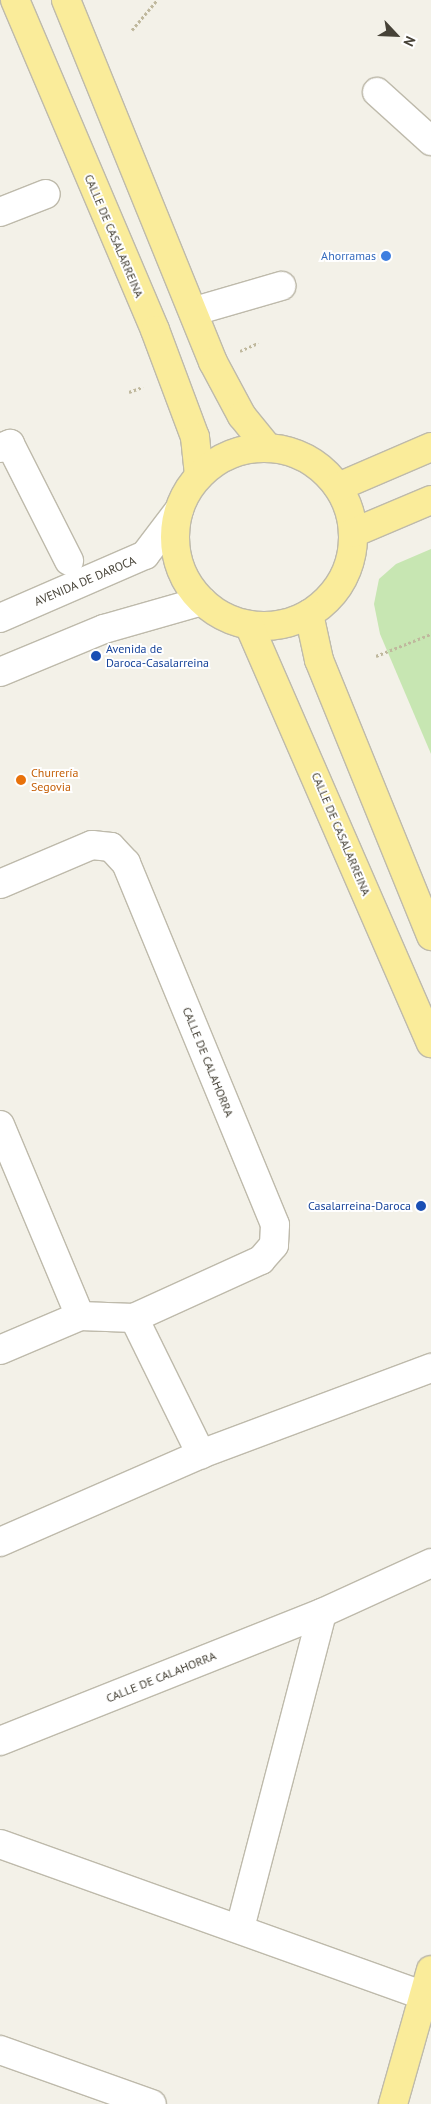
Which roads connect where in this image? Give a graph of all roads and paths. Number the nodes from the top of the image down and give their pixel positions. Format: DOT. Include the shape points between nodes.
graph roads {
  1 [pos="15,0"];
  2 [pos="66,0"];
  3 [pos="157,0"];
  4 [pos="132,30"];
  5 [pos="377,92"];
  6 [pos="431,141"];
  7 [pos="46,194"];
  8 [pos="0,212"];
  9 [pos="281,286"];
  10 [pos="195,311"];
  11 [pos="5,446"];
  12 [pos="268,448"];
  13 [pos="431,448"];
  14 [pos="199,476"];
  15 [pos="338,487"];
  16 [pos="431,500"];
  17 [pos="179,510"];
  18 [pos="353,533"];
  19 [pos="69,561"];
  20 [pos="202,601"];
  21 [pos="309,614"];
  22 [pos="0,618"];
  23 [pos="249,625"];
  24 [pos="431,634"];
  25 [pos="376,656"];
  26 [pos="0,672"];
  27 [pos="0,884"];
  28 [pos="431,936"];
  29 [pos="431,1043"];
  30 [pos="0,1125"];
  31 [pos="80,1316"];
  32 [pos="134,1318"];
  33 [pos="0,1350"];
  34 [pos="431,1368"];
  35 [pos="201,1454"];
  36 [pos="0,1542"];
  37 [pos="431,1563"];
  38 [pos="322,1614"];
  39 [pos="0,1741"];
  40 [pos="0,1844"];
  41 [pos="240,1928"];
  42 [pos="429,1987"];
  43 [pos="0,2050"];
  44 [pos="152,2104"];
  45 [pos="393,2104"];
  1 -- 14 [label="main road, CALLE DE CASALARREINA" via="155,330 195,437"];
  2 -- 10 [label="main road"];
  3 -- 4 [label="path"];
  5 -- 6 [label="street"];
  7 -- 8 [label="street"];
  9 -- 10 [label="street"];
  10 -- 12 [label="main road" via="213,362 242,416"];
  11 -- 19 [label="street"];
  12 -- 14 [label="main road" via="243,451 219,460"];
  12 -- 15 [label="main road" via="303,458"];
  13 -- 15 [label="main road"];
  14 -- 17 [label="main road"];
  15 -- 18 [label="main road"];
  16 -- 18 [label="main road"];
  17 -- 20 [label="main road" via="178,559"];
  17 -- 22 [label="street, AVENIDA DE DAROCA" via="146,555"];
  18 -- 21 [label="main road" via="343,580"];
  20 -- 23 [label="main road" via="224,617"];
  20 -- 26 [label="street" via="104,629"];
  21 -- 23 [label="main road" via="290,623"];
  21 -- 28 [label="main road" via="319,660"];
  23 -- 29 [label="main road, CALLE DE CASALARREINA"];
  24 -- 25 [label="path"];
  27 -- 32 [label="street, CALLE DE CALAHORRA" via="92,845 111,847 126,862 275,1225 274,1244 261,1260"];
  30 -- 31 [label="street"];
  31 -- 32 [label="street, CALLE DE CALAHORRA"];
  31 -- 33 [label="street, CALLE DE CALAHORRA"];
  32 -- 35 [label="street"];
  34 -- 35 [label="street"];
  35 -- 36 [label="street"];
  37 -- 38 [label="street, CALLE DE CALAHORRA"];
  38 -- 39 [label="street, CALLE DE CALAHORRA"];
  38 -- 41 [label="street"];
  40 -- 41 [label="street"];
  41 -- 42 [label="street"];
  42 -- 45 [label="main road"];
  43 -- 44 [label="street"];
}
